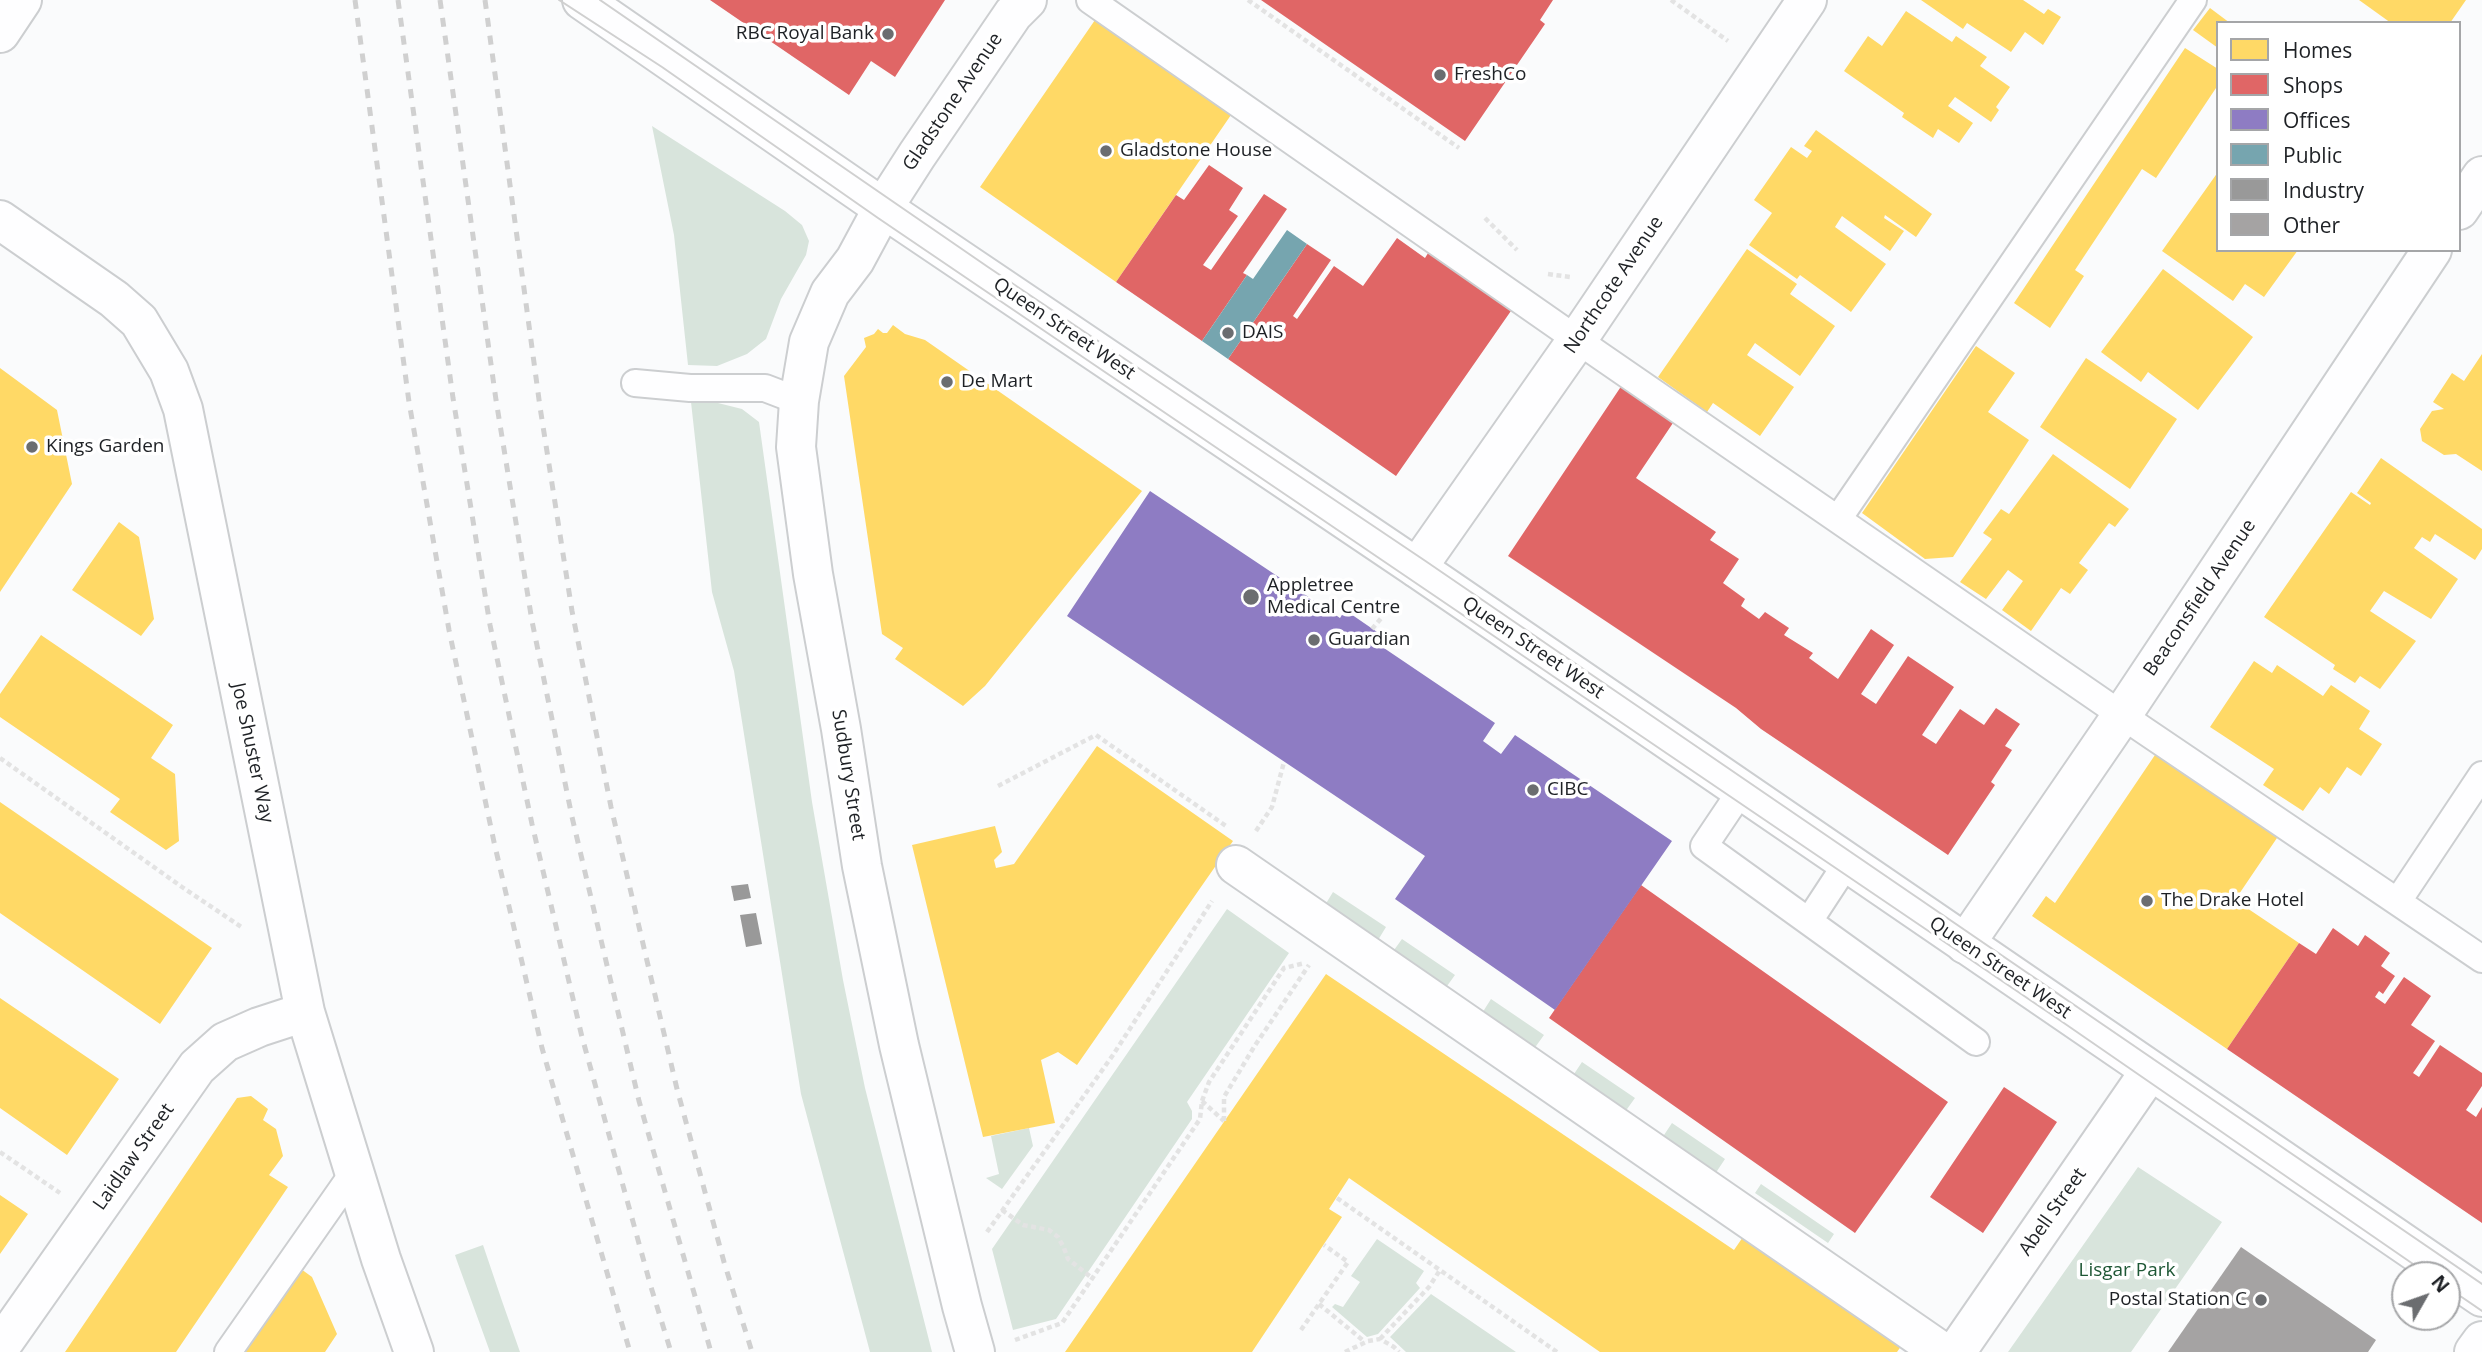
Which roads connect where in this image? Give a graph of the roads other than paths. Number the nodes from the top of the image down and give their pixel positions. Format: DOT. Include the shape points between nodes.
graph roads {
  1 [pos="22,0"];
  2 [pos="582,0"];
  3 [pos="1027,0"];
  4 [pos="1090,0"];
  5 [pos="1807,0"];
  6 [pos="2193,0"];
  7 [pos="0,33"];
  8 [pos="2482,176"];
  9 [pos="2461,207"];
  10 [pos="883,208"];
  11 [pos="0,220"];
  12 [pos="2431,252"];
  13 [pos="1577,340"];
  14 [pos="635,383"];
  15 [pos="799,401"];
  16 [pos="1838,519"];
  17 [pos="1418,569"];
  18 [pos="2122,715"];
  19 [pos="2482,775"];
  20 [pos="1741,791"];
  21 [pos="1242,853"];
  22 [pos="1847,863"];
  23 [pos="2398,901"];
  24 [pos="1809,921"];
  25 [pos="1965,944"];
  26 [pos="2482,959"];
  27 [pos="305,1012"];
  28 [pos="1976,1042"];
  29 [pos="2151,1071"];
  30 [pos="354,1172"];
  31 [pos="2482,1297"];
  32 [pos="2482,1341"];
  33 [pos="0,1347"];
  34 [pos="992,1348"];
  35 [pos="228,1352"];
  36 [pos="414,1352"];
  37 [pos="1942,1352"];
  38 [pos="1956,1352"];
  39 [pos="2474,1352"];
  1 -- 7 [label="street"];
  2 -- 10 [label="street, Queen Street West"];
  3 -- 10 [label="street, Gladstone Avenue" via="1013,14"];
  4 -- 13 [label="lane"];
  5 -- 13 [label="street, Northcote Avenue"];
  6 -- 16 [label="lane"];
  8 -- 9 [label="street"];
  10 -- 15 [label="street, Sudbury Street" via="855,260 830,293 809,342"];
  10 -- 17 [label="street, Queen Street West"];
  11 -- 27 [label="street, Joe Shuster Way" via="139,321 169,371 183,408"];
  12 -- 18 [label="street, Beaconsfield Avenue"];
  13 -- 16 [label="lane"];
  13 -- 17 [label="street, Northcote Avenue"];
  14 -- 15 [label="lane" via="765,388"];
  15 -- 34 [label="street, Sudbury Street" via="796,447 813,574 862,866 899,1045 962,1306"];
  16 -- 18 [label="lane"];
  17 -- 20 [label="street, Queen Street West"];
  18 -- 23 [label="lane"];
  18 -- 25 [label="street, Beaconsfield Avenue"];
  19 -- 23 [label="lane"];
  20 -- 22 [label="street, Queen Street West"];
  20 -- 24 [label="lane" via="1704,846"];
  21 -- 37 [label="street"];
  22 -- 24 [label="lane"];
  22 -- 25 [label="street, Queen Street West"];
  23 -- 26 [label="lane"];
  24 -- 28 [label="lane"];
  25 -- 29 [label="street, Queen Street West"];
  27 -- 30 [label="street, Joe Shuster Way"];
  27 -- 33 [label="street, Laidlaw Street" via="225,1042 197,1067"];
  29 -- 31 [label="street, Queen Street West"];
  29 -- 38 [label="street, Abell Street"];
  30 -- 35 [label="lane"];
  30 -- 36 [label="street, Joe Shuster Way"];
  32 -- 39 [label="street"];
}
